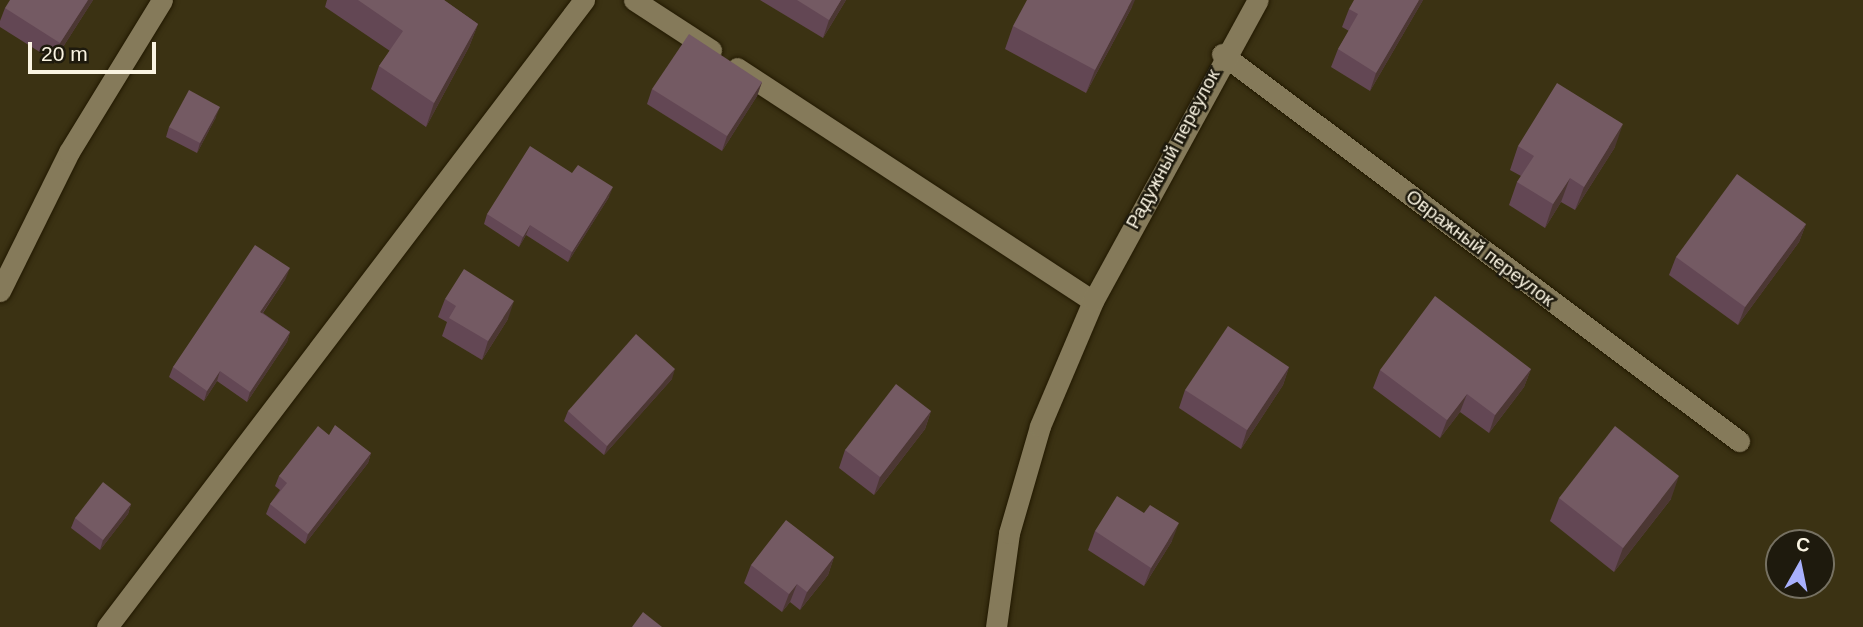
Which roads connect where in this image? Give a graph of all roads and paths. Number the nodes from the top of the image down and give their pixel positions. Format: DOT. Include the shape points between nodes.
graph roads {
  1 [pos="162,0"];
  2 [pos="584,0"];
  3 [pos="634,0"];
  4 [pos="1258,0"];
  5 [pos="1223,54"];
  6 [pos="0,291"];
  7 [pos="1093,301"];
  8 [pos="1739,441"];
  9 [pos="107,627"];
  10 [pos="996,627"];
  1 -- 6 [label="street" via="69,152"];
  2 -- 9 [label="street"];
  3 -- 7 [label="street"];
  4 -- 5 [label="street, Радужный переулок"];
  5 -- 7 [label="street, Радужный переулок"];
  5 -- 8 [label="street, Овражный переулок"];
  7 -- 10 [label="street, Радужный переулок" via="1040,426 1009,533"];
}
